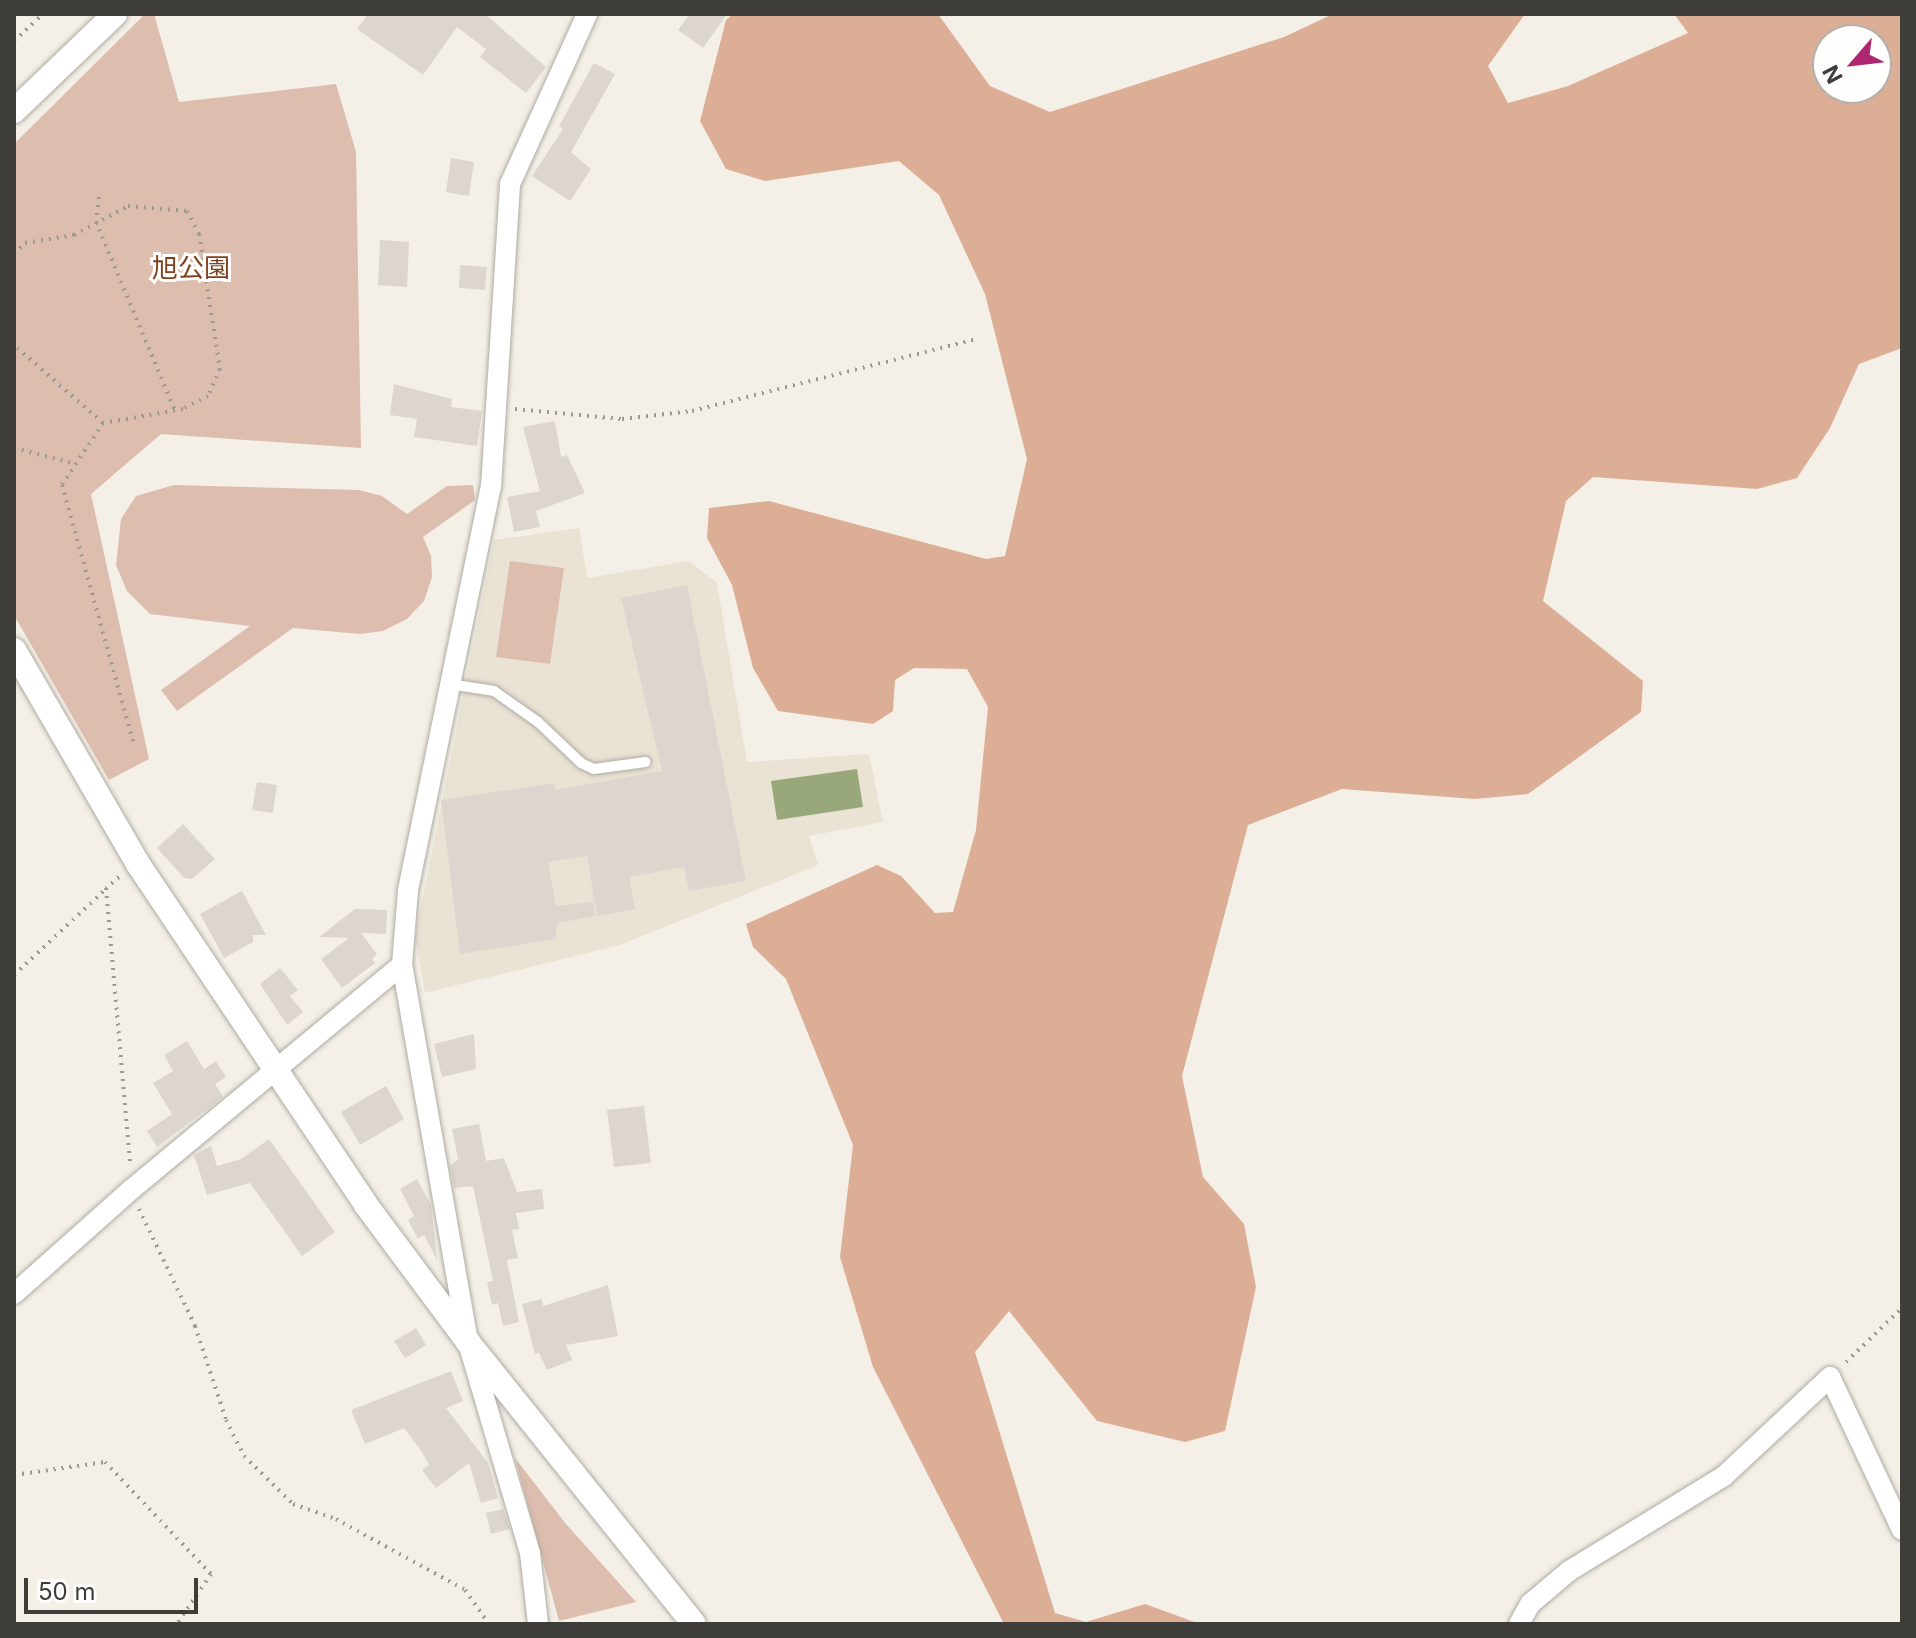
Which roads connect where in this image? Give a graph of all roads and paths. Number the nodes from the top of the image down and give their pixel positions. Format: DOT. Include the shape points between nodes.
graph roads {
  1 [pos="43,14"];
  2 [pos="115,14"];
  3 [pos="587,14"];
  4 [pos="14,41"];
  5 [pos="14,111"];
  6 [pos="99,197"];
  7 [pos="96,222"];
  8 [pos="14,254"];
  9 [pos="977,339"];
  10 [pos="14,345"];
  11 [pos="497,409"];
  12 [pos="175,411"];
  13 [pos="103,423"];
  14 [pos="14,448"];
  15 [pos="76,464"];
  16 [pos="14,650"];
  17 [pos="449,684"];
  18 [pos="133,741"];
  19 [pos="646,762"];
  20 [pos="138,864"];
  21 [pos="106,888"];
  22 [pos="402,965"];
  23 [pos="14,975"];
  24 [pos="274,1071"];
  25 [pos="132,1189"];
  26 [pos="14,1294"];
  27 [pos="1902,1308"];
  28 [pos="468,1342"];
  29 [pos="1830,1377"];
  30 [pos="14,1475"];
  31 [pos="1902,1530"];
  32 [pos="177,1624"];
  33 [pos="489,1624"];
  34 [pos="538,1624"];
  35 [pos="694,1624"];
  36 [pos="1519,1624"];
  1 -- 4 [label="path"];
  2 -- 5 [label="street"];
  3 -- 11 [label="street" via="510,184"];
  6 -- 7 [label="path"];
  7 -- 8 [label="path" via="74,235 25,243"];
  7 -- 12 [label="path"];
  7 -- 12 [label="path" via="128,206 187,211 199,234 220,369 208,396"];
  9 -- 11 [label="path" via="692,411 622,419"];
  10 -- 13 [label="path"];
  11 -- 17 [label="street" via="491,487"];
  12 -- 13 [label="path"];
  13 -- 15 [label="path"];
  14 -- 15 [label="path"];
  15 -- 18 [label="path" via="62,485"];
  16 -- 20 [label="street"];
  17 -- 19 [label="lane" via="494,691 594,769"];
  17 -- 22 [label="street" via="408,890"];
  20 -- 21 [label="path"];
  20 -- 24 [label="street"];
  21 -- 23 [label="path"];
  21 -- 25 [label="path"];
  22 -- 24 [label="street"];
  22 -- 28 [label="street"];
  24 -- 25 [label="street"];
  24 -- 28 [label="street"];
  25 -- 26 [label="street"];
  25 -- 33 [label="path" via="148,1235 195,1326 226,1420 244,1456 293,1504 336,1519 465,1590"];
  27 -- 29 [label="path"];
  28 -- 34 [label="street" via="493,1412 530,1553"];
  28 -- 35 [label="street"];
  29 -- 31 [label="street"];
  29 -- 36 [label="street" via="1724,1476 1569,1571 1530,1604"];
  30 -- 32 [label="path" via="105,1462 211,1574"];
}
